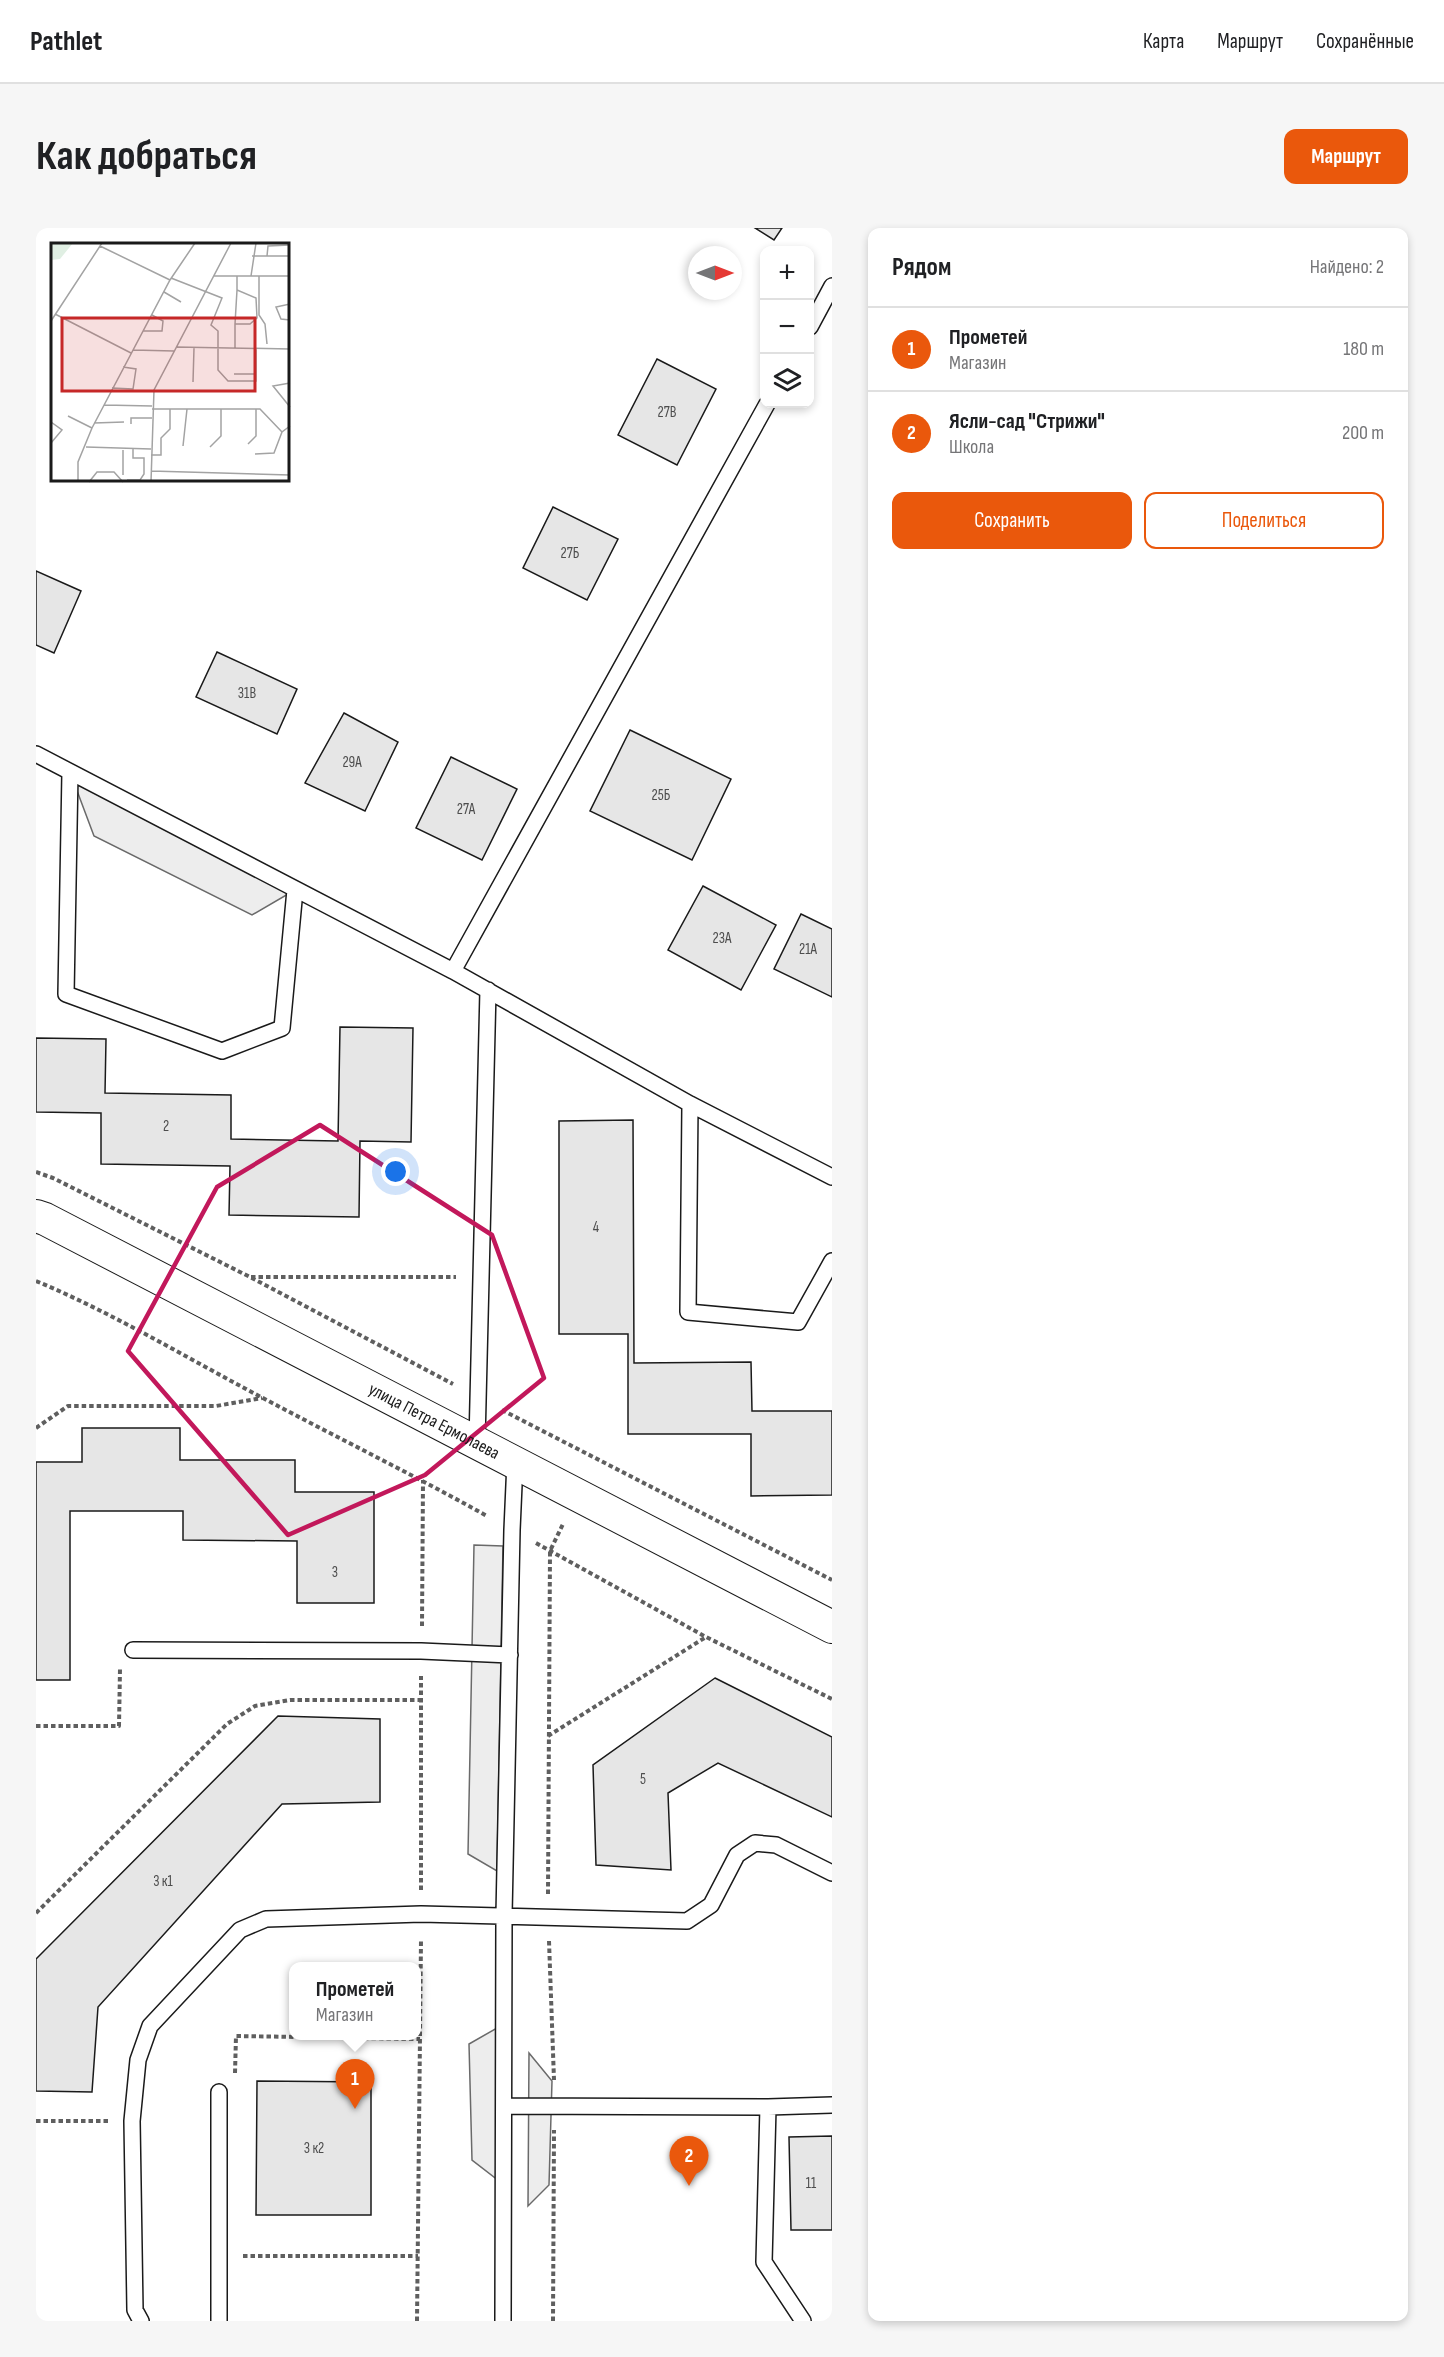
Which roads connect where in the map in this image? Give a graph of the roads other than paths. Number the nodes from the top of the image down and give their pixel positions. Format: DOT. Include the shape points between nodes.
graph roads {
  1 [pos="832,286"];
  2 [pos="814,320"];
  3 [pos="765,408"];
  4 [pos="36,754"];
  5 [pos="70,772"];
  6 [pos="295,890"];
  7 [pos="453,970"];
  8 [pos="488,990"];
  9 [pos="690,1104"];
  10 [pos="832,1178"];
  11 [pos="36,1216"];
  12 [pos="832,1262"];
  13 [pos="477,1442"];
  14 [pos="515,1462"];
  15 [pos="832,1627"];
  16 [pos="133,1650"];
  17 [pos="510,1655"];
  18 [pos="832,1873"];
  19 [pos="504,1915"];
  20 [pos="219,2092"];
  21 [pos="832,2105"];
  22 [pos="504,2106"];
  23 [pos="768,2107"];
  24 [pos="141,2321"];
  25 [pos="219,2321"];
  26 [pos="503,2321"];
  27 [pos="803,2321"];
  1 -- 2 [label="lane"];
  3 -- 7 [label="lane"];
  4 -- 5 [label="lane"];
  5 -- 6 [label="lane"];
  5 -- 6 [label="lane" via="66,994 222,1051 282,1028"];
  6 -- 7 [label="lane"];
  7 -- 8 [label="lane"];
  8 -- 9 [label="lane"];
  8 -- 13 [label="lane"];
  9 -- 10 [label="lane"];
  9 -- 12 [label="lane" via="688,1312 798,1322"];
  11 -- 13 [label="street, улица Петра Ермолаева"];
  13 -- 14 [label="street, улица Петра Ермолаева"];
  14 -- 15 [label="street, улица Петра Ермолаева"];
  14 -- 17 [label="lane"];
  16 -- 17 [label="lane"];
  17 -- 19 [label="lane"];
  18 -- 19 [label="lane" via="776,1845 755,1843 737,1855 711,1905 687,1922"];
  19 -- 22 [label="lane"];
  19 -- 24 [label="lane" via="266,1919 240,1930 150,2026 138,2060 132,2121 135,2310"];
  20 -- 25 [label="lane"];
  21 -- 23 [label="lane"];
  22 -- 23 [label="lane"];
  22 -- 26 [label="lane"];
  23 -- 27 [label="lane" via="764,2262"];
}
